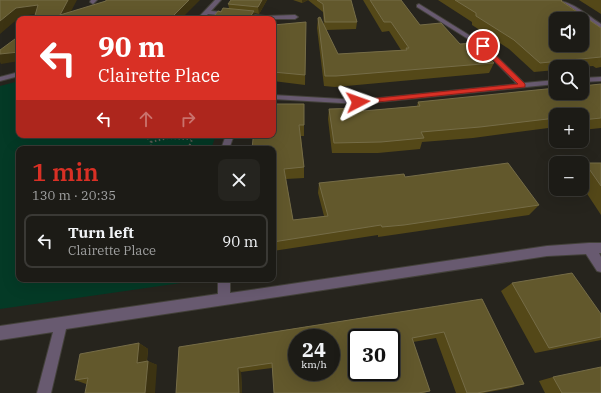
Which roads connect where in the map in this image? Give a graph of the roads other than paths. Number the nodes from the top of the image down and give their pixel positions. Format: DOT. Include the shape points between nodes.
graph roads {
  1 [pos="218,0"];
  2 [pos="556,0"];
  3 [pos="419,6"];
  4 [pos="207,12"];
  5 [pos="203,16"];
  6 [pos="246,16"];
  7 [pos="295,16"];
  8 [pos="276,17"];
  9 [pos="601,27"];
  10 [pos="16,75"];
  11 [pos="0,79"];
  12 [pos="601,79"];
  13 [pos="589,80"];
  14 [pos="549,83"];
  15 [pos="523,86"];
  16 [pos="276,97"];
  17 [pos="595,248"];
  18 [pos="601,268"];
  19 [pos="224,282"];
  20 [pos="224,300"];
  21 [pos="61,324"];
  22 [pos="0,333"];
  23 [pos="44,393"];
  1 -- 4 [label="street"];
  2 -- 9 [label="street"];
  3 -- 15 [label="street" via="483,46"];
  4 -- 5 [label="street"];
  4 -- 6 [label="street"];
  7 -- 8 [label="street"];
  10 -- 11 [label="street"];
  12 -- 13 [label="street"];
  14 -- 15 [label="street"];
  15 -- 16 [label="street" via="358,102"];
  17 -- 18 [label="street"];
  17 -- 20 [label="street" via="547,251"];
  19 -- 20 [label="street"];
  20 -- 21 [label="street"];
  21 -- 22 [label="street"];
  21 -- 23 [label="street"];
}
